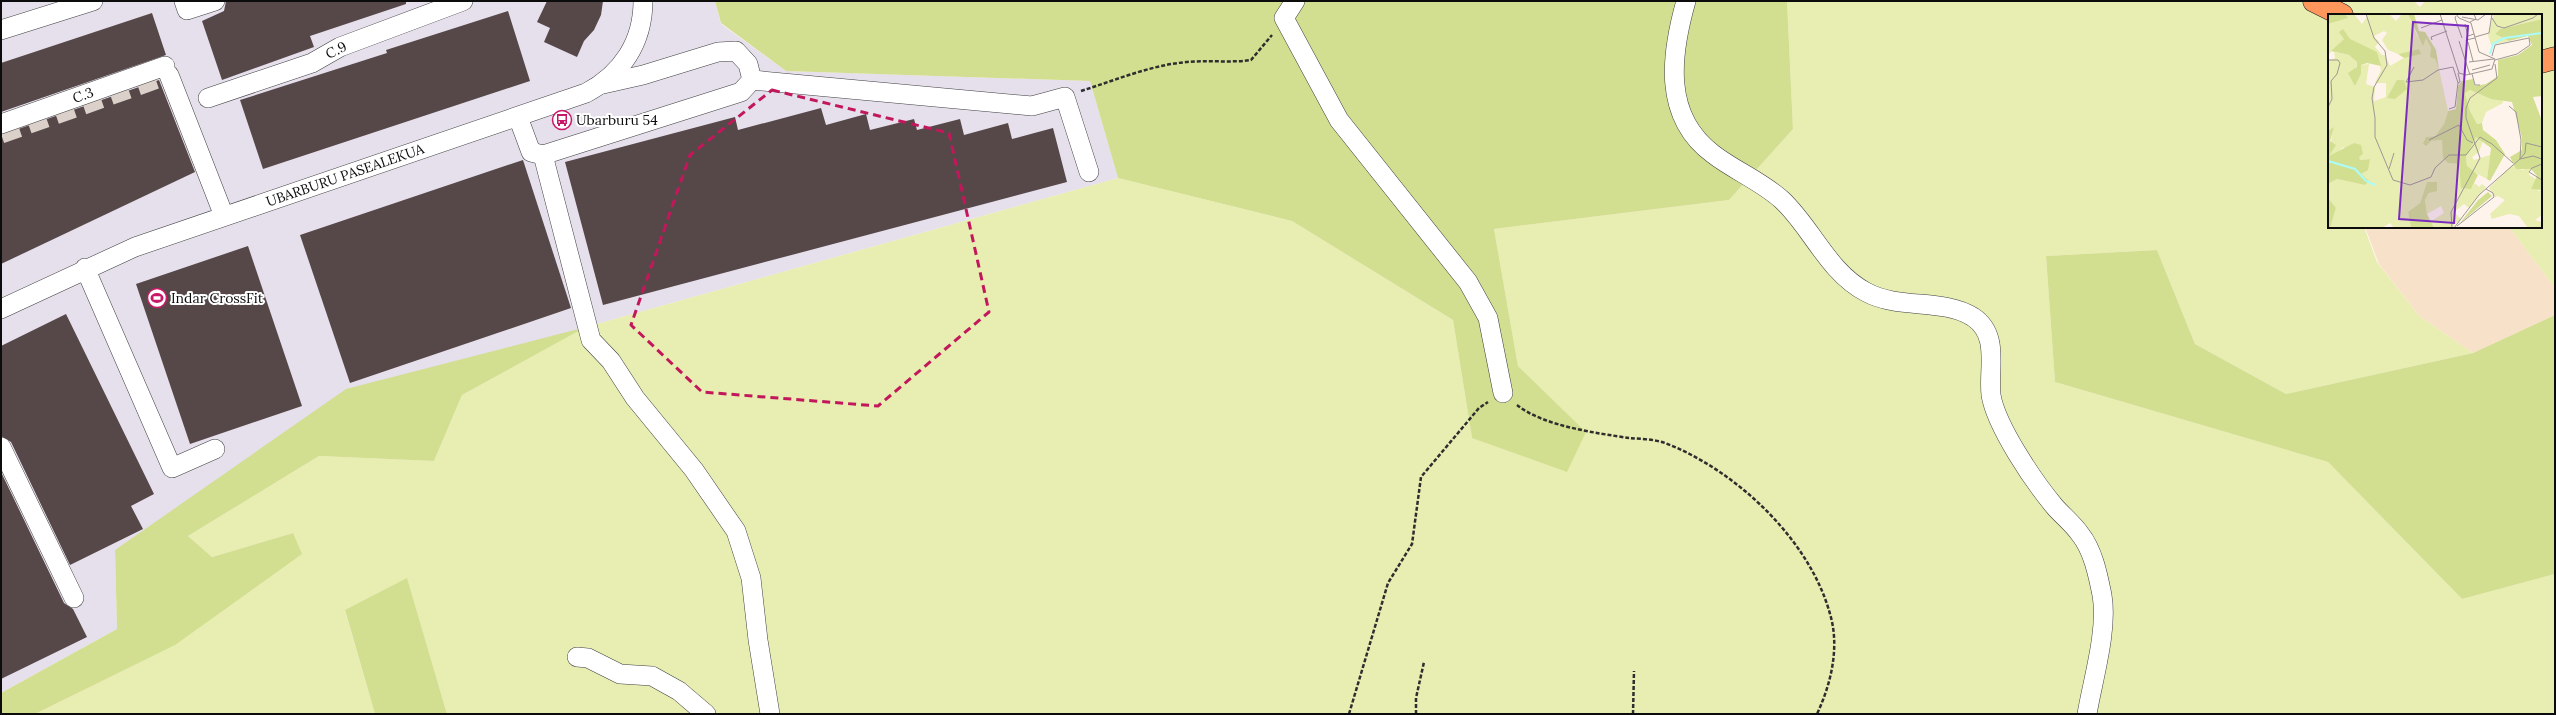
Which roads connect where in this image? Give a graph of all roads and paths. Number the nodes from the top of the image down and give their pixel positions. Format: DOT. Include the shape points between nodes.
graph roads {
  1 [pos="93,1"];
  2 [pos="184,1"];
  3 [pos="215,1"];
  4 [pos="463,1"];
  5 [pos="643,1"];
  6 [pos="1295,1"];
  7 [pos="1686,1"];
  8 [pos="2314,1"];
  9 [pos="2340,14"];
  10 [pos="1284,18"];
  11 [pos="1,30"];
  12 [pos="2555,58"];
  13 [pos="2542,62"];
  14 [pos="752,80"];
  15 [pos="603,84"];
  16 [pos="1065,97"];
  17 [pos="208,98"];
  18 [pos="518,117"];
  19 [pos="1,124"];
  20 [pos="543,155"];
  21 [pos="1089,172"];
  22 [pos="224,216"];
  23 [pos="85,268"];
  24 [pos="1,309"];
  25 [pos="1503,393"];
  26 [pos="1,447"];
  27 [pos="215,449"];
  28 [pos="74,598"];
  29 [pos="577,657"];
  30 [pos="1424,662"];
  31 [pos="1634,671"];
  32 [pos="706,714"];
  33 [pos="770,714"];
  34 [pos="1349,714"];
  35 [pos="1416,714"];
  36 [pos="1633,714"];
  37 [pos="1817,714"];
  38 [pos="2087,714"];
  1 -- 11 [label="street"];
  2 -- 3 [label="street" via="187,10"];
  4 -- 17 [label="street, C.9" via="340,47 312,63"];
  5 -- 15 [label="street, UBARBURU PASEALEKUA" via="643,13 636,41 616,72"];
  6 -- 10 [label="street"];
  7 -- 38 [label="street" via="1677,33 1673,72 1676,104 1690,131 1712,154 1751,176 1783,201 1844,277 1866,292 1892,303 1949,309 1973,318 1988,332 1991,351 1991,394 1996,413 2028,470 2055,506 2082,535 2094,563 2102,597 2102,633"];
  8 -- 9 [label="main road"];
  10 -- 16 [label="path" via="1265,46 1251,60 1230,63 1188,62 1160,66"];
  10 -- 25 [label="street" via="1339,120 1468,282 1488,318"];
  12 -- 13 [label="main road"];
  14 -- 15 [label="street" via="748,64 736,51 718,52 643,76"];
  14 -- 16 [label="street" via="1032,106"];
  14 -- 20 [label="street" via="741,92"];
  15 -- 18 [label="street, UBARBURU PASEALEKUA" via="586,93"];
  16 -- 21 [label="street"];
  18 -- 20 [label="street" via="531,152"];
  18 -- 22 [label="street, UBARBURU PASEALEKUA"];
  19 -- 22 [label="street, C.3" via="167,70"];
  20 -- 33 [label="street" via="591,340 611,361 635,398 694,470 736,530 751,578"];
  22 -- 23 [label="street, UBARBURU PASEALEKUA" via="135,246"];
  23 -- 24 [label="street, UBARBURU PASEALEKUA"];
  23 -- 27 [label="street" via="172,468"];
  25 -- 34 [label="path" via="1479,408 1421,477 1412,544 1388,583"];
  25 -- 37 [label="path" via="1526,413 1567,426 1664,442 1725,474 1755,501 1796,545 1819,583 1831,615 1834,654 1828,691"];
  26 -- 28 [label="street"];
  29 -- 32 [label="street" via="588,658 620,674 652,676 679,691"];
  30 -- 35 [label="path" via="1416,698"];
  31 -- 36 [label="path"];
}
